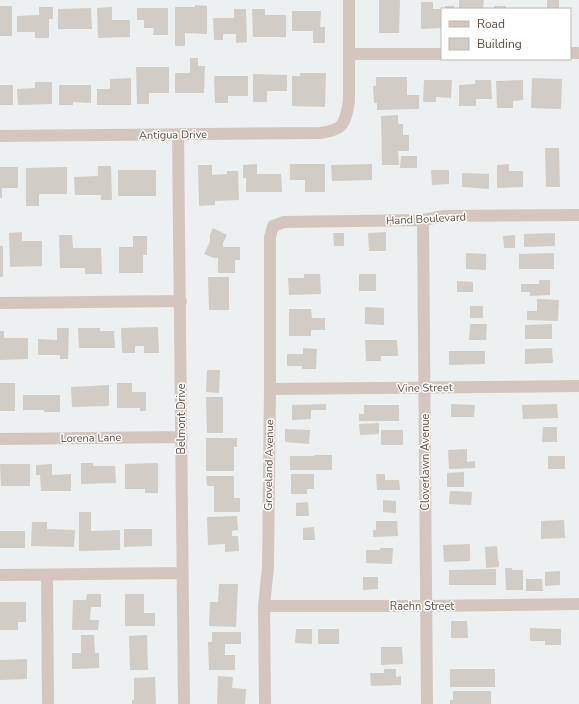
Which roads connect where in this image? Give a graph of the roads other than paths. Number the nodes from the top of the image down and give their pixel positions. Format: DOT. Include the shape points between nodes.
graph roads {
  1 [pos="349,0"];
  2 [pos="349,54"];
  3 [pos="441,54"];
  4 [pos="178,135"];
  5 [pos="0,136"];
  6 [pos="579,215"];
  7 [pos="423,220"];
  8 [pos="273,226"];
  9 [pos="181,301"];
  10 [pos="0,303"];
  11 [pos="579,386"];
  12 [pos="424,388"];
  13 [pos="270,389"];
  14 [pos="182,437"];
  15 [pos="0,439"];
  16 [pos="182,573"];
  17 [pos="47,574"];
  18 [pos="0,575"];
  19 [pos="579,604"];
  20 [pos="264,606"];
  21 [pos="426,606"];
  22 [pos="48,704"];
  23 [pos="184,704"];
  24 [pos="265,704"];
  25 [pos="428,704"];
  1 -- 2 [label="street"];
  2 -- 3 [label="street"];
  2 -- 4 [label="street, Antigua Drive" via="349,101 343,124 334,131 320,134"];
  4 -- 5 [label="street, Antigua Drive"];
  4 -- 9 [label="street, Belmont Drive"];
  6 -- 7 [label="street, Hand Boulevard" via="444,216"];
  7 -- 8 [label="street, Hand Boulevard" via="284,222"];
  7 -- 12 [label="street, Cloverlawn Avenue"];
  8 -- 13 [label="street, Groveland Avenue" via="270,237"];
  9 -- 10 [label="street"];
  9 -- 14 [label="street, Belmont Drive"];
  11 -- 12 [label="street, Vine Street"];
  12 -- 13 [label="street, Vine Street"];
  12 -- 21 [label="street, Cloverlawn Avenue"];
  13 -- 20 [label="street, Groveland Avenue" via="268,567"];
  14 -- 15 [label="street, Lorena Lane"];
  14 -- 16 [label="street, Belmont Drive"];
  16 -- 17 [label="street"];
  16 -- 23 [label="street, Belmont Drive"];
  17 -- 18 [label="street"];
  17 -- 22 [label="street"];
  19 -- 21 [label="street, Raehn Street"];
  20 -- 21 [label="street, Raehn Street"];
  20 -- 24 [label="street, Groveland Avenue"];
  21 -- 25 [label="street, Cloverlawn Avenue"];
}
